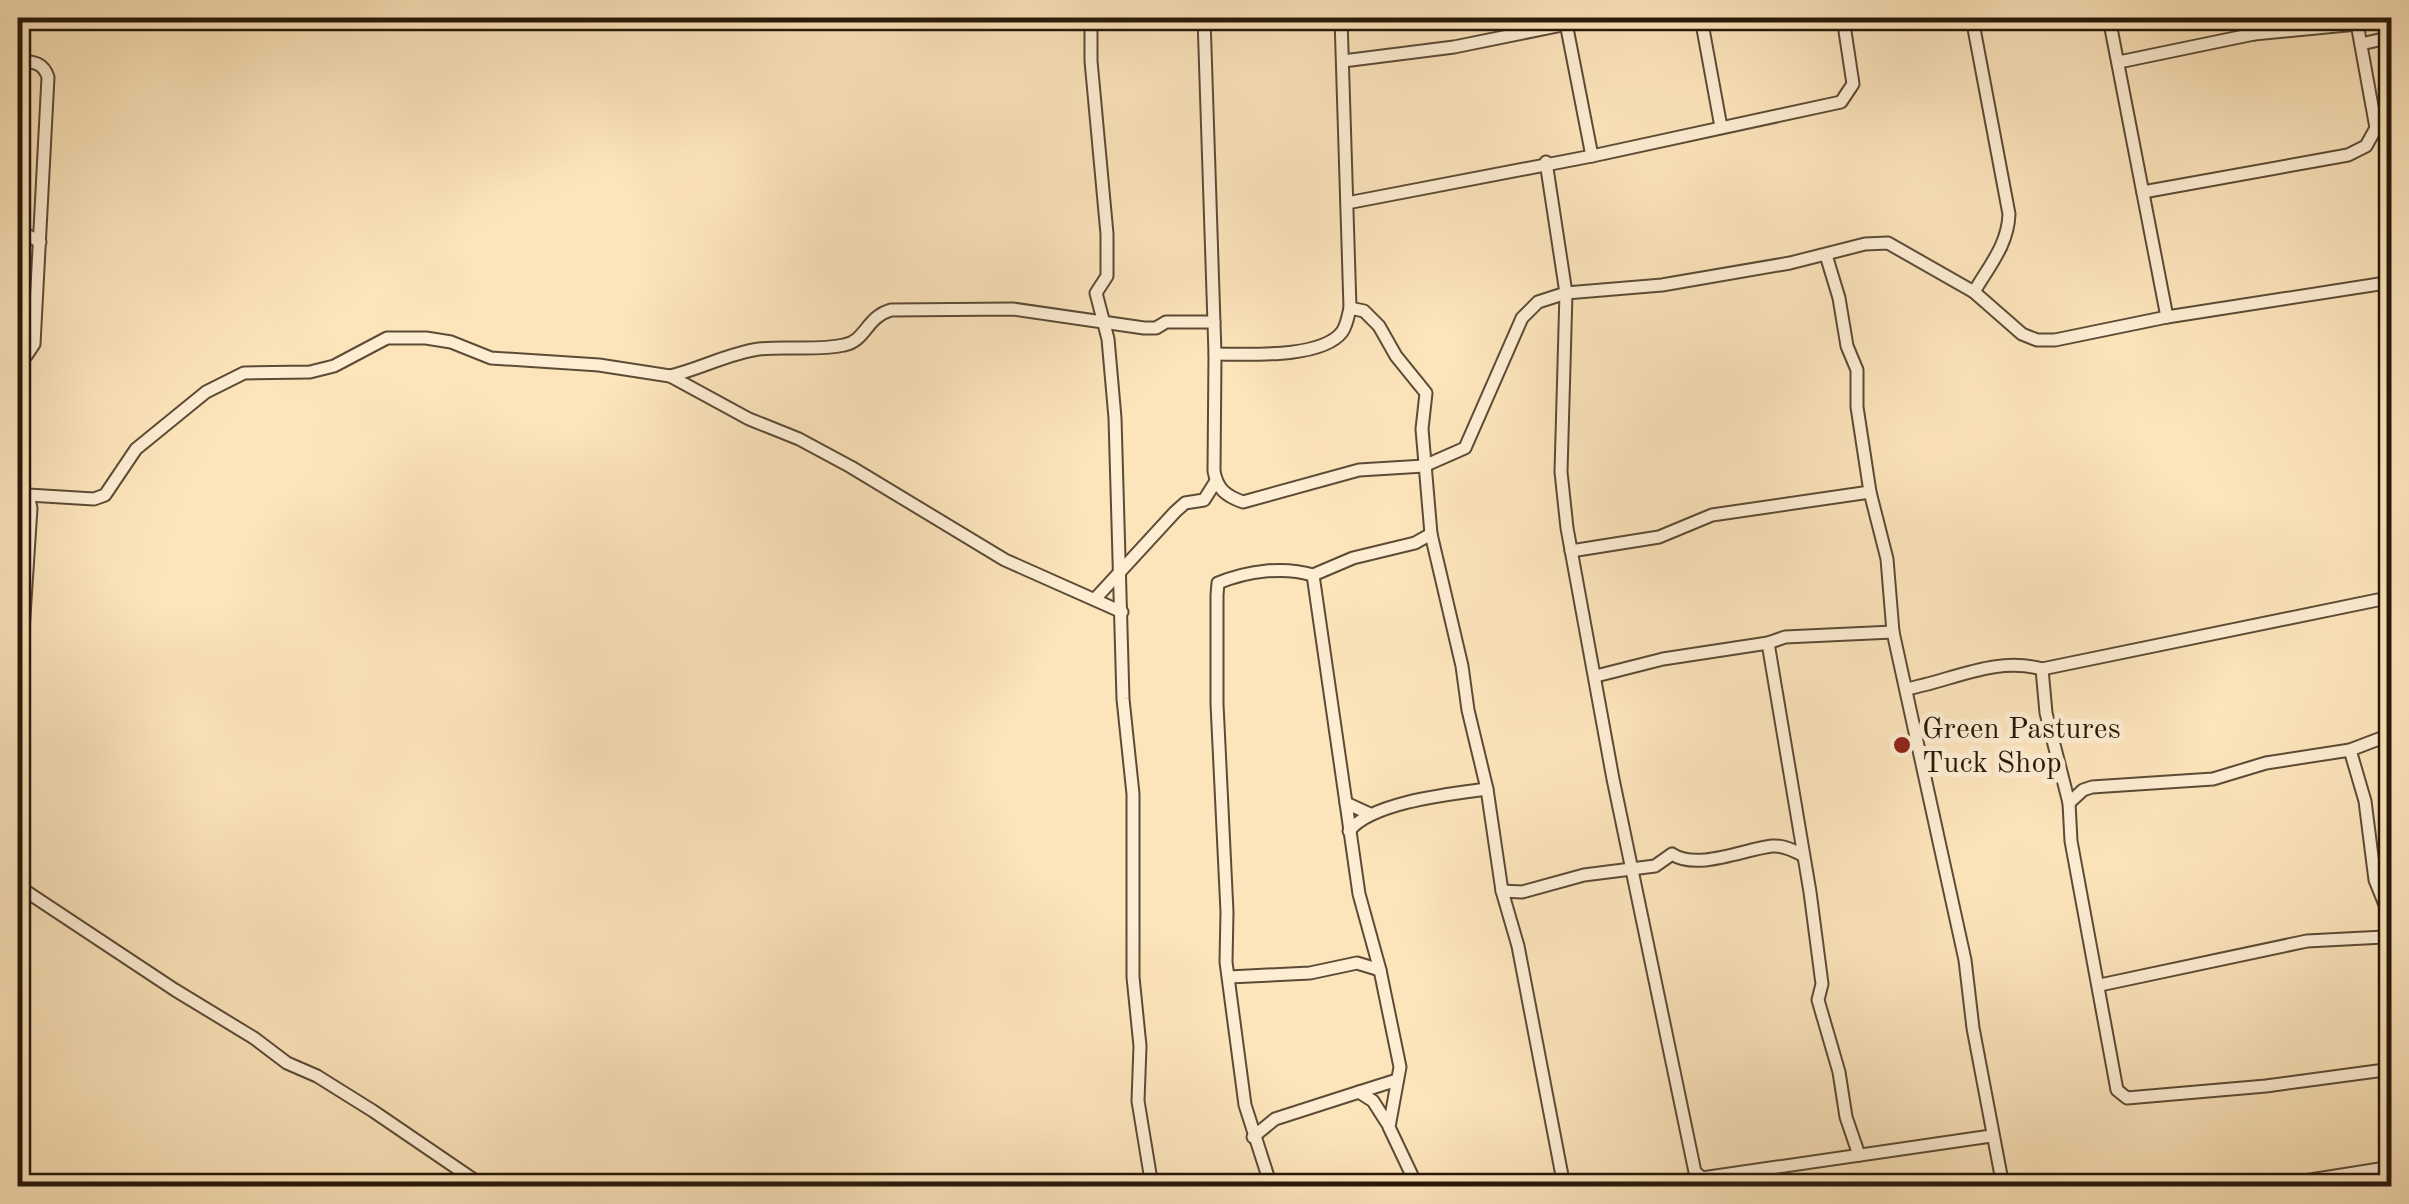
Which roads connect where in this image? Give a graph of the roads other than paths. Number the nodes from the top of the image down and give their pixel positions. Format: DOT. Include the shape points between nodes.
graph roads {
  1 [pos="1091,18"];
  2 [pos="1204,18"];
  3 [pos="1341,18"];
  4 [pos="1701,18"];
  5 [pos="1856,18"];
  6 [pos="1972,18"];
  7 [pos="2109,18"];
  8 [pos="2250,18"];
  9 [pos="1566,21"];
  10 [pos="2356,21"];
  11 [pos="1844,22"];
  12 [pos="2254,34"];
  13 [pos="2392,37"];
  14 [pos="2362,44"];
  15 [pos="18,60"];
  16 [pos="1343,61"];
  17 [pos="2119,62"];
  18 [pos="1721,127"];
  19 [pos="1592,156"];
  20 [pos="1546,162"];
  21 [pos="2143,192"];
  22 [pos="1347,204"];
  23 [pos="18,230"];
  24 [pos="40,242"];
  25 [pos="1826,255"];
  26 [pos="2392,282"];
  27 [pos="1974,292"];
  28 [pos="1566,294"];
  29 [pos="1350,308"];
  30 [pos="2166,317"];
  31 [pos="1104,320"];
  32 [pos="1214,322"];
  33 [pos="1215,354"];
  34 [pos="18,357"];
  35 [pos="670,376"];
  36 [pos="1424,466"];
  37 [pos="1216,481"];
  38 [pos="1870,492"];
  39 [pos="23,494"];
  40 [pos="1227,497"];
  41 [pos="1204,500"];
  42 [pos="1431,534"];
  43 [pos="1571,551"];
  44 [pos="1120,575"];
  45 [pos="1313,575"];
  46 [pos="2392,596"];
  47 [pos="1095,599"];
  48 [pos="20,608"];
  49 [pos="1122,612"];
  50 [pos="1893,632"];
  51 [pos="1768,642"];
  52 [pos="2042,670"];
  53 [pos="1596,676"];
  54 [pos="1906,689"];
  55 [pos="18,709"];
  56 [pos="2392,734"];
  57 [pos="2350,750"];
  58 [pos="1487,790"];
  59 [pos="1346,803"];
  60 [pos="2069,803"];
  61 [pos="1370,814"];
  62 [pos="1350,832"];
  63 [pos="1802,855"];
  64 [pos="1634,870"];
  65 [pos="18,886"];
  66 [pos="1502,891"];
  67 [pos="2392,922"];
  68 [pos="2392,930"];
  69 [pos="1380,970"];
  70 [pos="1229,977"];
  71 [pos="2100,985"];
  72 [pos="2392,1069"];
  73 [pos="1397,1080"];
  74 [pos="1359,1092"];
  75 [pos="1247,1112"];
  76 [pos="1270,1121"];
  77 [pos="1390,1127"];
  78 [pos="1991,1136"];
  79 [pos="1253,1138"];
  80 [pos="1860,1156"];
  81 [pos="2392,1167"];
  82 [pos="484,1186"];
  83 [pos="1152,1186"];
  84 [pos="1272,1186"];
  85 [pos="1417,1186"];
  86 [pos="1564,1186"];
  87 [pos="2004,1186"];
  88 [pos="2272,1186"];
  1 -- 31 [label="street" via="1107,234 1107,276 1096,294"];
  2 -- 32 [label="street"];
  3 -- 16 [label="street"];
  4 -- 18 [label="street"];
  5 -- 11 [label="street"];
  6 -- 27 [label="street" via="2008,214 2004,244"];
  7 -- 17 [label="street"];
  8 -- 12 [label="street"];
  9 -- 16 [label="street" via="1454,47"];
  9 -- 19 [label="street"];
  10 -- 12 [label="street"];
  10 -- 14 [label="street"];
  11 -- 18 [label="street" via="1853,84 1841,102"];
  12 -- 17 [label="street"];
  13 -- 14 [label="street"];
  14 -- 21 [label="street" via="2376,128 2366,146 2348,155"];
  15 -- 24 [label="street" via="38,63 48,77"];
  16 -- 22 [label="street"];
  17 -- 21 [label="street"];
  18 -- 19 [label="street"];
  19 -- 20 [label="street"];
  20 -- 22 [label="street"];
  20 -- 28 [label="street"];
  21 -- 30 [label="street"];
  22 -- 29 [label="street"];
  23 -- 24 [label="street"];
  24 -- 34 [label="street" via="34,344"];
  25 -- 27 [label="street" via="1888,243"];
  25 -- 28 [label="street" via="1662,285"];
  25 -- 38 [label="street" via="1857,370"];
  26 -- 30 [label="street"];
  27 -- 30 [label="street" via="2037,340"];
  28 -- 36 [label="street" via="1538,302 1522,318 1465,448"];
  28 -- 43 [label="street" via="1561,472"];
  29 -- 33 [label="street" via="1331,342 1305,350"];
  29 -- 36 [label="street" via="1379,326 1426,393"];
  31 -- 32 [label="street" via="1144,328"];
  31 -- 35 [label="street" via="1014,309 891,310 879,313 845,346 762,348"];
  31 -- 44 [label="street"];
  32 -- 33 [label="street"];
  33 -- 37 [label="street"];
  35 -- 39 [label="street" via="491,358 451,342 387,338 322,370 244,372 206,392 136,449 105,494 94,499"];
  35 -- 47 [label="street" via="834,458 1005,560"];
  36 -- 40 [label="street" via="1359,470 1243,502"];
  36 -- 42 [label="street"];
  37 -- 40 [label="street"];
  37 -- 41 [label="street"];
  38 -- 43 [label="street" via="1712,515 1659,537"];
  38 -- 50 [label="street" via="1887,559"];
  39 -- 48 [label="street" via="30,508"];
  40 -- 41 [label="street"];
  41 -- 44 [label="street" via="1175,512"];
  42 -- 45 [label="street"];
  42 -- 58 [label="street"];
  43 -- 53 [label="street"];
  44 -- 47 [label="street"];
  44 -- 49 [label="street"];
  45 -- 59 [label="street"];
  45 -- 70 [label="street" via="1291,568 1218,583"];
  46 -- 52 [label="street"];
  47 -- 49 [label="street"];
  48 -- 55 [label="street"];
  49 -- 83 [label="street" via="1133,794 1138,1101"];
  50 -- 51 [label="street"];
  50 -- 54 [label="street"];
  51 -- 53 [label="street"];
  51 -- 63 [label="street"];
  52 -- 54 [label="street" via="2013,664"];
  52 -- 60 [label="street"];
  53 -- 64 [label="street"];
  54 -- 78 [label="street" via="1965,960"];
  56 -- 57 [label="street"];
  57 -- 60 [label="street" via="2213,779 2106,784 2083,790"];
  57 -- 67 [label="street" via="2376,880"];
  58 -- 61 [label="street"];
  58 -- 66 [label="street"];
  59 -- 61 [label="street"];
  59 -- 62 [label="street"];
  60 -- 71 [label="street"];
  61 -- 62 [label="street"];
  62 -- 69 [label="street" via="1358,894"];
  63 -- 64 [label="street" via="1774,845 1698,860 1672,854"];
  63 -- 80 [label="street" via="1821,1014"];
  64 -- 66 [label="street"];
  64 -- 80 [label="street" via="1695,1172 1702,1178"];
  65 -- 82 [label="street"];
  66 -- 86 [label="street"];
  68 -- 71 [label="street"];
  69 -- 70 [label="street" via="1357,963"];
  69 -- 73 [label="street"];
  70 -- 75 [label="street"];
  71 -- 72 [label="street" via="2114,1084 2127,1098"];
  73 -- 74 [label="street"];
  73 -- 77 [label="street"];
  74 -- 76 [label="street"];
  74 -- 77 [label="street"];
  75 -- 76 [label="street"];
  75 -- 79 [label="street"];
  76 -- 79 [label="street"];
  77 -- 85 [label="street"];
  78 -- 80 [label="street"];
  78 -- 87 [label="street"];
  79 -- 84 [label="street"];
  81 -- 88 [label="street"];
}
